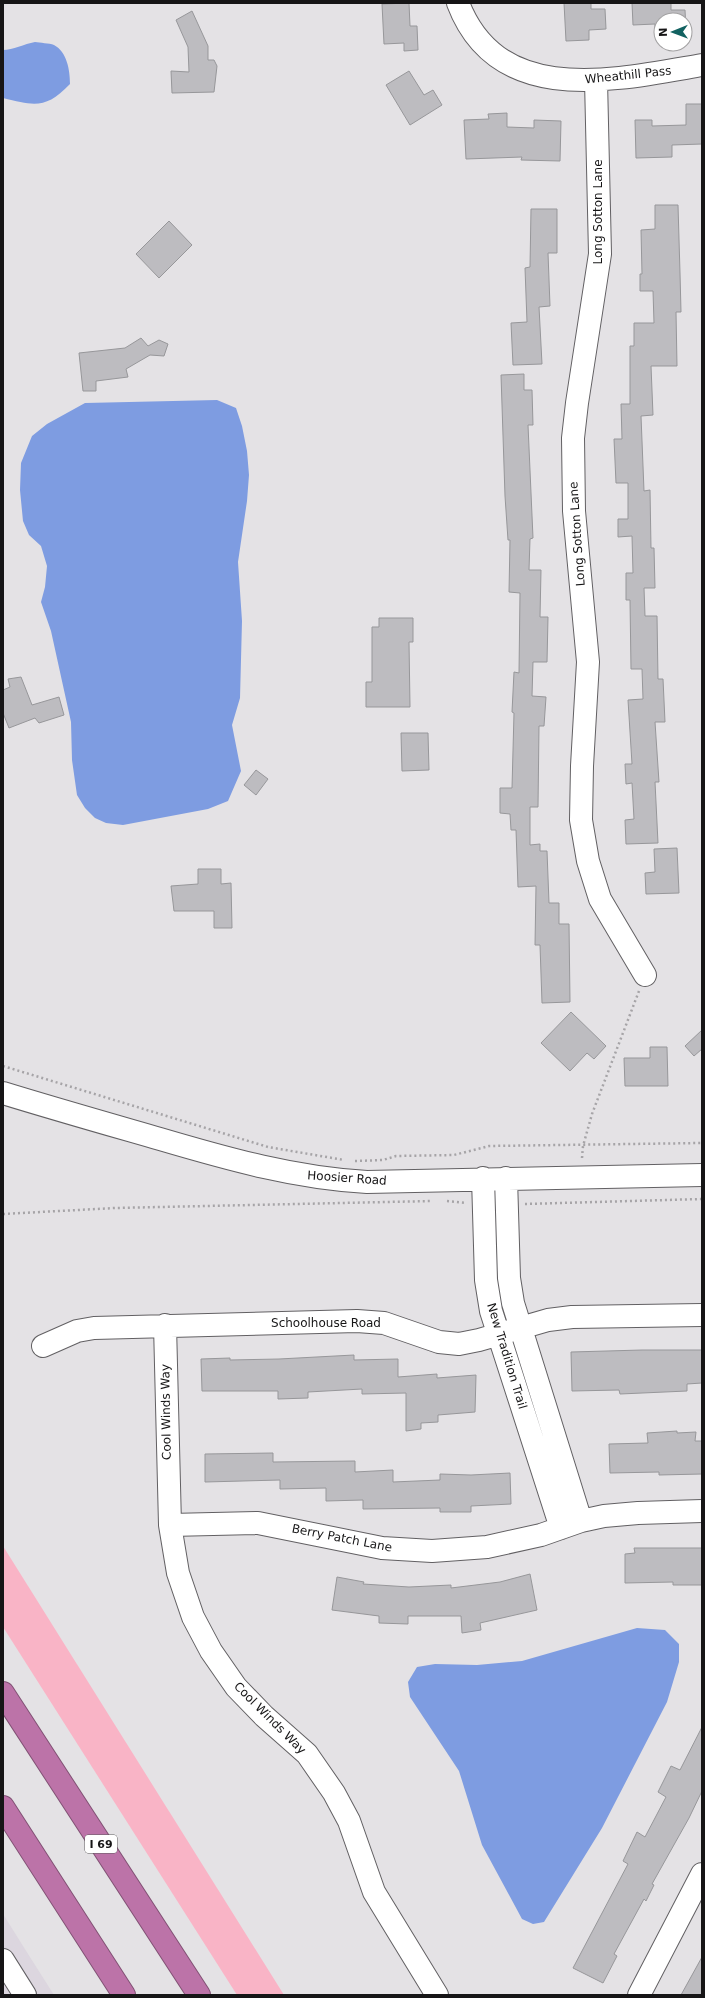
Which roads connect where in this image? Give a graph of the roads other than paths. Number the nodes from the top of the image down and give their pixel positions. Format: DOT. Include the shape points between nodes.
graph roads {
  1 [pos="458,3"];
  2 [pos="702,65"];
  3 [pos="596,80"];
  4 [pos="645,975"];
  5 [pos="3,1093"];
  6 [pos="702,1175"];
  7 [pos="483,1178"];
  8 [pos="506,1178"];
  9 [pos="702,1315"];
  10 [pos="165,1325"];
  11 [pos="520,1327"];
  12 [pos="499,1334"];
  13 [pos="43,1346"];
  14 [pos="702,1511"];
  15 [pos="581,1521"];
  16 [pos="170,1525"];
  17 [pos="561,1528"];
  18 [pos="3,1693"];
  19 [pos="3,1807"];
  20 [pos="702,1874"];
  21 [pos="3,1960"];
  22 [pos="25,1995"];
  23 [pos="124,1995"];
  24 [pos="199,1995"];
  25 [pos="437,1995"];
  26 [pos="639,1995"];
  1 -- 3 [label="street, Wheathill Pass" via="469,28 488,51 518,70 557,79"];
  2 -- 3 [label="street, Wheathill Pass"];
  3 -- 4 [label="street, Long Sotton Lane" via="600,254 576,403 573,438 574,511 588,662 581,820 588,861 600,899"];
  5 -- 7 [label="street, Hoosier Road" via="281,1172 366,1182"];
  6 -- 8 [label="street, Hoosier Road"];
  7 -- 8 [label="street, Hoosier Road"];
  7 -- 12 [label="street, New Tradition Trail" via="488,1292"];
  8 -- 11 [label="street, New Tradition Trail" via="509,1278"];
  9 -- 11 [label="street, Schoolhouse Road" via="572,1317"];
  10 -- 12 [label="street, Schoolhouse Road" via="373,1322 397,1326 449,1344"];
  10 -- 13 [label="street, Schoolhouse Road" via="94,1328 77,1331"];
  10 -- 16 [label="street, Cool Winds Way"];
  11 -- 12 [label="street, Schoolhouse Road"];
  11 -- 15 [label="street, New Tradition Trail"];
  12 -- 17 [label="street, New Tradition Trail"];
  14 -- 15 [label="street, Berry Patch Lane" via="638,1513"];
  15 -- 17 [label="street, Berry Patch Lane"];
  16 -- 17 [label="street, Berry Patch Lane" via="258,1523 382,1548 432,1551 487,1547"];
  16 -- 25 [label="street, Cool Winds Way" via="178,1573 201,1634 236,1687 307,1754 330,1787 348,1821 374,1892"];
  18 -- 24 [label="highway, I 69"];
  19 -- 23 [label="highway"];
  20 -- 26 [label="street"];
  21 -- 22 [label="street"];
}
